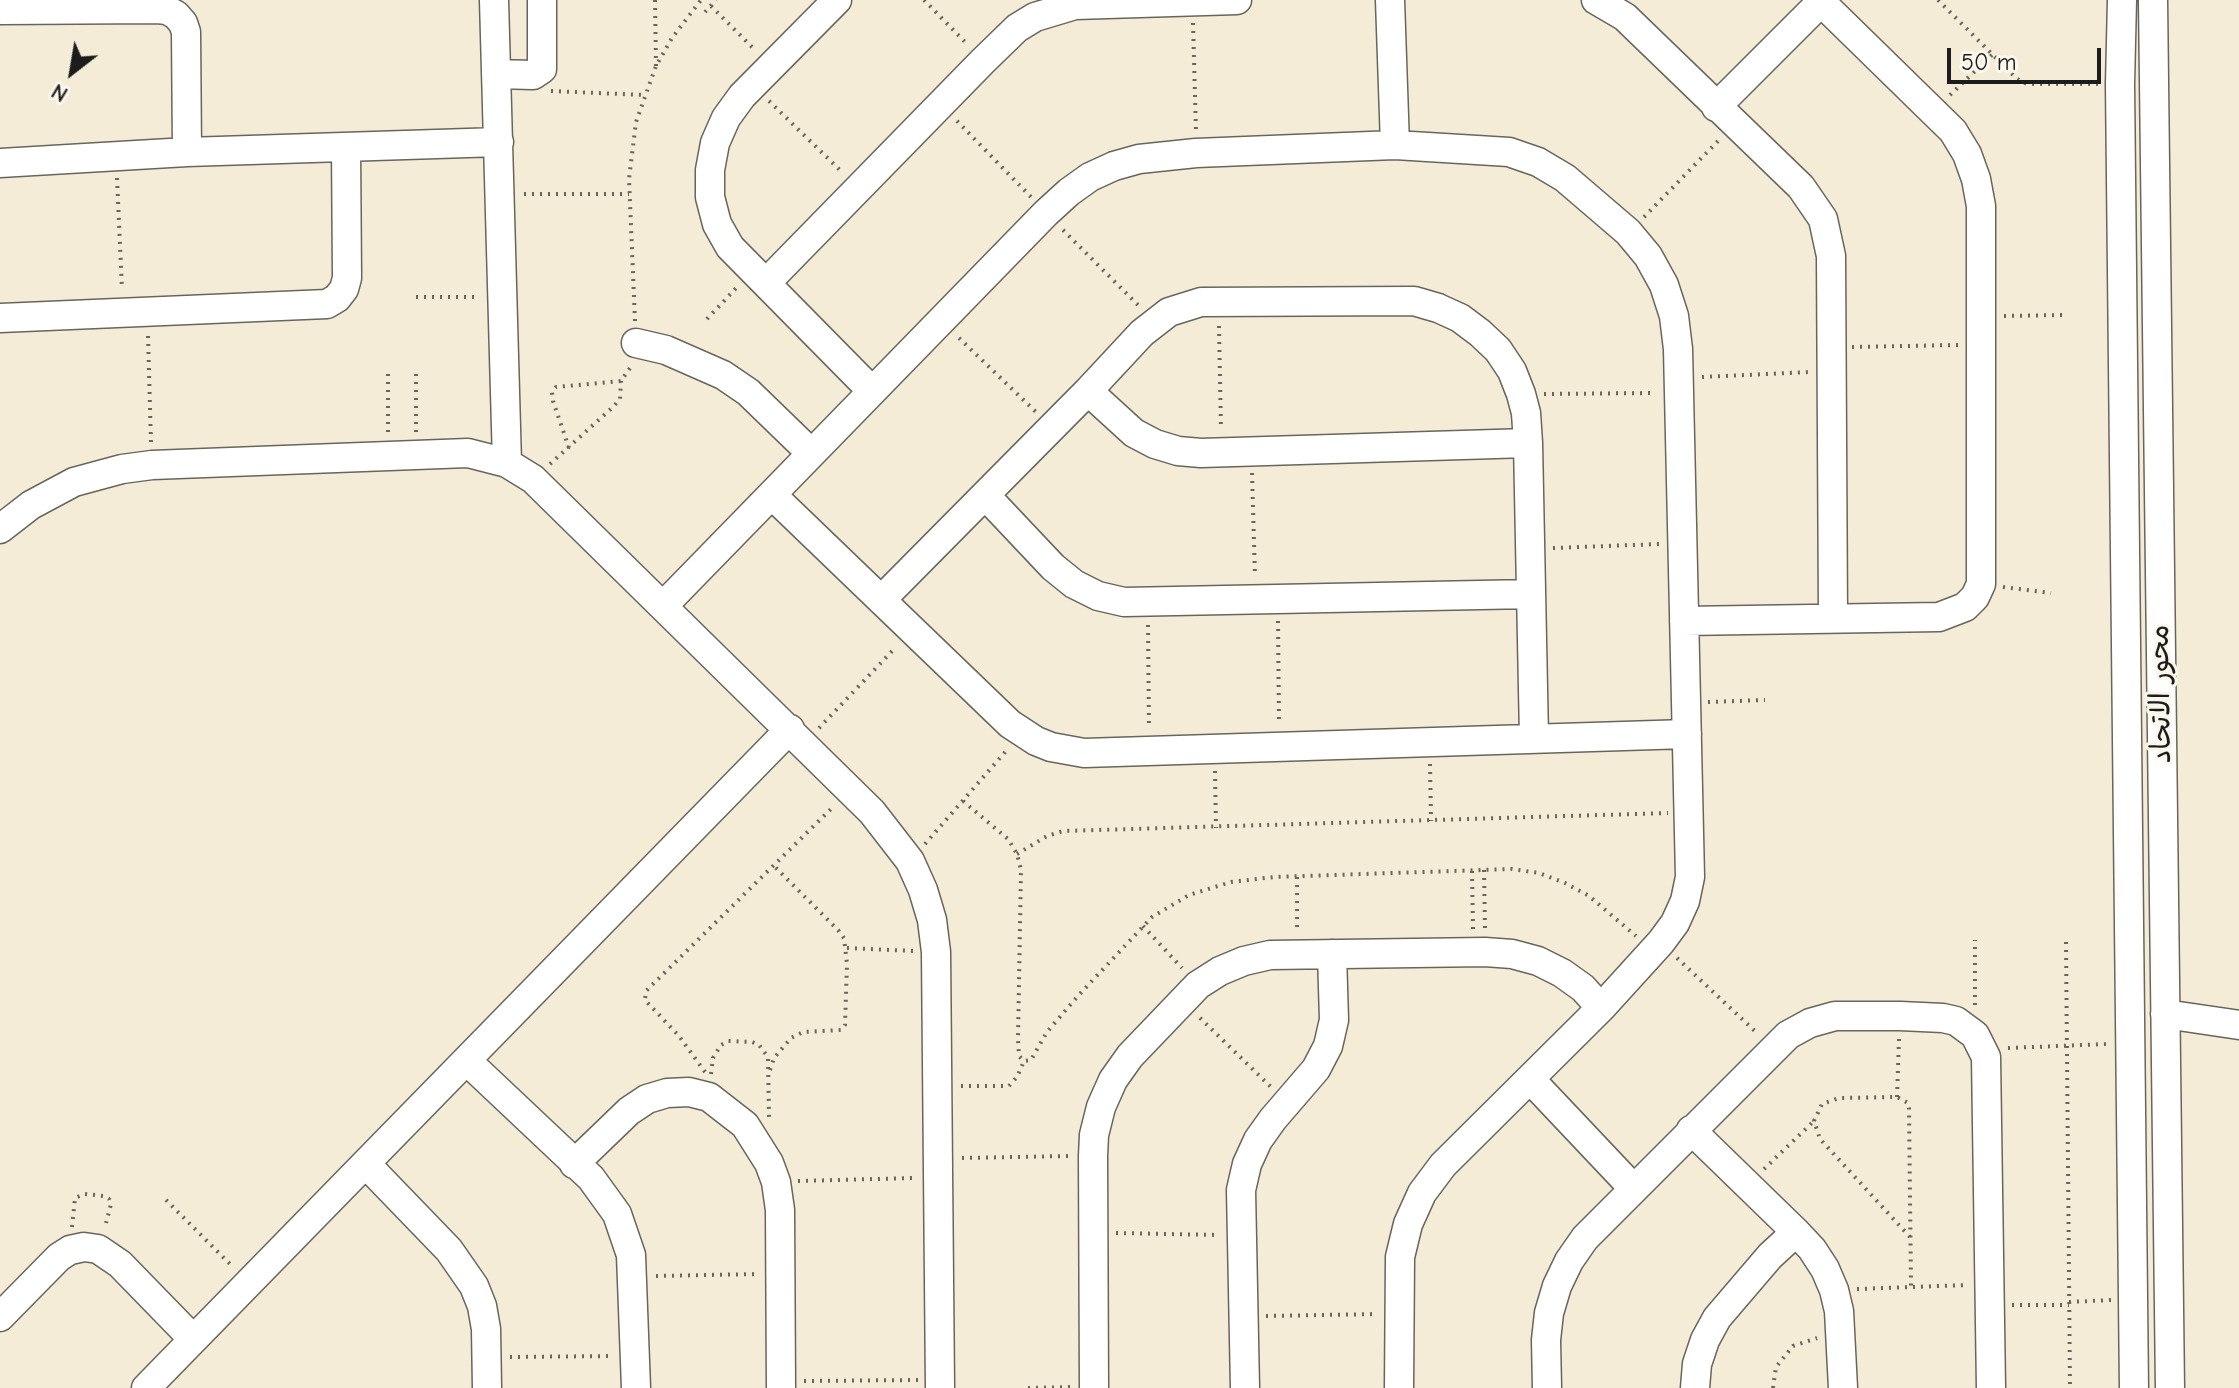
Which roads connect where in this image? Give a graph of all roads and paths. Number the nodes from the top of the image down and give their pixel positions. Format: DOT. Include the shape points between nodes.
graph roads {
  1 [pos="494,0"];
  2 [pos="542,0"];
  3 [pos="655,0"];
  4 [pos="701,0"];
  5 [pos="716,0"];
  6 [pos="837,0"];
  7 [pos="924,0"];
  8 [pos="1237,0"];
  9 [pos="1390,0"];
  10 [pos="1596,0"];
  11 [pos="1938,0"];
  12 [pos="2122,0"];
  13 [pos="2153,0"];
  14 [pos="1126,1"];
  15 [pos="1192,1"];
  16 [pos="1820,1"];
  17 [pos="711,6"];
  18 [pos="181,7"];
  19 [pos="0,10"];
  20 [pos="705,12"];
  21 [pos="1993,53"];
  22 [pos="983,61"];
  23 [pos="656,66"];
  24 [pos="496,74"];
  25 [pos="762,76"];
  26 [pos="2120,84"];
  27 [pos="537,90"];
  28 [pos="644,95"];
  29 [pos="1934,111"];
  30 [pos="1725,115"];
  31 [pos="499,142"];
  32 [pos="1395,145"];
  33 [pos="346,147"];
  34 [pos="187,152"];
  35 [pos="1196,153"];
  36 [pos="116,155"];
  37 [pos="0,163"];
  38 [pos="858,189"];
  39 [pos="500,194"];
  40 [pos="629,194"];
  41 [pos="1628,232"];
  42 [pos="759,276"];
  43 [pos="416,297"];
  44 [pos="503,297"];
  45 [pos="1218,302"];
  46 [pos="135,311"];
  47 [pos="2062,315"];
  48 [pos="1981,316"];
  49 [pos="0,318"];
  50 [pos="707,319"];
  51 [pos="941,321"];
  52 [pos="636,343"];
  53 [pos="1982,344"];
  54 [pos="1832,359"];
  55 [pos="388,374"];
  56 [pos="416,374"];
  57 [pos="621,381"];
  58 [pos="1678,386"];
  59 [pos="872,391"];
  60 [pos="1088,391"];
  61 [pos="1521,394"];
  62 [pos="1052,427"];
  63 [pos="1528,443"];
  64 [pos="569,448"];
  65 [pos="1251,451"];
  66 [pos="1222,452"];
  67 [pos="811,453"];
  68 [pos="402,456"];
  69 [pos="507,463"];
  70 [pos="152,465"];
  71 [pos="533,479"];
  72 [pos="772,495"];
  73 [pos="985,495"];
  74 [pos="0,529"];
  75 [pos="1682,544"];
  76 [pos="1530,549"];
  77 [pos="1981,584"];
  78 [pos="2051,593"];
  79 [pos="1531,594"];
  80 [pos="881,600"];
  81 [pos="1266,600"];
  82 [pos="1147,603"];
  83 [pos="664,605"];
  84 [pos="1833,617"];
  85 [pos="1684,621"];
  86 [pos="913,630"];
  87 [pos="1765,700"];
  88 [pos="1686,703"];
  89 [pos="1021,732"];
  90 [pos="1687,734"];
  91 [pos="797,737"];
  92 [pos="1534,738"];
  93 [pos="1429,742"];
  94 [pos="1280,747"];
  95 [pos="1214,749"];
  96 [pos="1150,751"];
  97 [pos="850,791"];
  98 [pos="963,801"];
  99 [pos="1690,812"];
  100 [pos="1431,821"];
  101 [pos="1216,828"];
  102 [pos="1017,854"];
  103 [pos="910,861"];
  104 [pos="774,866"];
  105 [pos="1484,870"];
  106 [pos="1472,871"];
  107 [pos="1297,877"];
  108 [pos="1143,926"];
  109 [pos="1975,940"];
  110 [pos="2066,942"];
  111 [pos="1657,946"];
  112 [pos="846,948"];
  113 [pos="936,952"];
  114 [pos="1479,952"];
  115 [pos="1297,954"];
  116 [pos="1332,954"];
  117 [pos="1190,994"];
  118 [pos="1601,1008"];
  119 [pos="2165,1014"];
  120 [pos="1900,1016"];
  121 [pos="2239,1025"];
  122 [pos="1979,1042"];
  123 [pos="2129,1044"];
  124 [pos="2067,1046"];
  125 [pos="1773,1049"];
  126 [pos="467,1061"];
  127 [pos="1024,1061"];
  128 [pos="770,1070"];
  129 [pos="1530,1079"];
  130 [pos="938,1086"];
  131 [pos="1897,1097"];
  132 [pos="1287,1102"];
  133 [pos="769,1117"];
  134 [pos="1814,1121"];
  135 [pos="1691,1130"];
  136 [pos="1093,1156"];
  137 [pos="366,1164"];
  138 [pos="574,1164"];
  139 [pos="939,1168"];
  140 [pos="776,1182"];
  141 [pos="1748,1185"];
  142 [pos="1633,1188"];
  143 [pos="166,1200"];
  144 [pos="1796,1232"];
  145 [pos="1092,1233"];
  146 [pos="1242,1235"];
  147 [pos="1910,1237"];
  148 [pos="84,1249"];
  149 [pos="781,1273"];
  150 [pos="634,1276"];
  151 [pos="249,1283"];
  152 [pos="1911,1287"];
  153 [pos="1834,1290"];
  154 [pos="1990,1295"];
  155 [pos="2133,1298"];
  156 [pos="2069,1303"];
  157 [pos="1399,1314"];
  158 [pos="1244,1316"];
  159 [pos="0,1317"];
  160 [pos="1842,1332"];
  161 [pos="193,1339"];
  162 [pos="636,1356"];
  163 [pos="487,1357"];
  164 [pos="940,1384"];
  165 [pos="781,1385"];
  166 [pos="1094,1387"];
  167 [pos="146,1388"];
  168 [pos="487,1388"];
  169 [pos="636,1388"];
  170 [pos="1028,1388"];
  171 [pos="1245,1388"];
  172 [pos="1399,1388"];
  173 [pos="1547,1388"];
  174 [pos="1695,1388"];
  175 [pos="1773,1388"];
  176 [pos="1843,1388"];
  177 [pos="1991,1388"];
  178 [pos="2070,1388"];
  179 [pos="2134,1388"];
  180 [pos="2170,1388"];
  1 -- 24 [label="street"];
  2 -- 24 [label="street" via="542,69 533,75"];
  3 -- 23 [label="path"];
  4 -- 23 [label="path"];
  5 -- 17 [label="path"];
  6 -- 25 [label="street"];
  7 -- 22 [label="path"];
  8 -- 15 [label="street"];
  9 -- 32 [label="street"];
  10 -- 30 [label="street" via="1625,17"];
  11 -- 21 [label="path"];
  12 -- 26 [label="street, محور الاتحاد"];
  13 -- 119 [label="street, محور الاتحاد"];
  14 -- 15 [label="street"];
  14 -- 22 [label="street" via="1055,9 1017,28"];
  15 -- 35 [label="path"];
  16 -- 29 [label="street"];
  16 -- 30 [label="street"];
  17 -- 20 [label="path"];
  17 -- 25 [label="path"];
  18 -- 19 [label="street"];
  18 -- 34 [label="street"];
  21 -- 26 [label="path" via="2027,84"];
  21 -- 29 [label="path"];
  22 -- 38 [label="street"];
  23 -- 28 [label="path"];
  24 -- 31 [label="street"];
  25 -- 38 [label="path"];
  25 -- 42 [label="street" via="726,118 710,170 717,224 730,247"];
  26 -- 123 [label="street, محور الاتحاد"];
  27 -- 28 [label="path"];
  28 -- 40 [label="path" via="631,150"];
  29 -- 48 [label="street" via="1953,131 1976,179 1981,206"];
  30 -- 41 [label="path"];
  30 -- 54 [label="street" via="1801,187 1823,219 1831,256"];
  31 -- 33 [label="street"];
  31 -- 39 [label="street"];
  32 -- 35 [label="street"];
  32 -- 41 [label="street" via="1509,152 1538,162"];
  33 -- 34 [label="street"];
  33 -- 46 [label="street" via="347,278 337,298 315,306"];
  34 -- 36 [label="street"];
  35 -- 51 [label="street" via="1139,159 1090,177 1046,213"];
  36 -- 37 [label="street"];
  36 -- 46 [label="path"];
  38 -- 42 [label="street"];
  39 -- 40 [label="path"];
  39 -- 44 [label="street"];
  40 -- 52 [label="path"];
  41 -- 58 [label="street" via="1664,285 1674,316"];
  42 -- 50 [label="path"];
  42 -- 59 [label="street"];
  43 -- 44 [label="path"];
  44 -- 69 [label="street"];
  45 -- 60 [label="street" via="1185,306 1154,322"];
  45 -- 61 [label="street" via="1389,299 1438,308 1460,318 1498,350"];
  45 -- 66 [label="path"];
  46 -- 49 [label="street"];
  46 -- 70 [label="path"];
  47 -- 48 [label="path"];
  48 -- 53 [label="street"];
  51 -- 59 [label="street"];
  51 -- 62 [label="path"];
  52 -- 57 [label="path" via="631,368"];
  52 -- 67 [label="street" via="723,375"];
  53 -- 54 [label="path"];
  53 -- 77 [label="street"];
  54 -- 58 [label="path"];
  54 -- 84 [label="street"];
  55 -- 68 [label="path"];
  56 -- 68 [label="path"];
  57 -- 64 [label="path" via="620,399"];
  57 -- 64 [label="path" via="556,387 552,392"];
  58 -- 61 [label="path"];
  58 -- 75 [label="street"];
  59 -- 67 [label="street"];
  60 -- 62 [label="street"];
  60 -- 66 [label="street" via="1134,433 1155,444 1178,451"];
  61 -- 63 [label="street"];
  62 -- 73 [label="street"];
  63 -- 65 [label="street"];
  63 -- 76 [label="street"];
  64 -- 71 [label="path"];
  65 -- 66 [label="street"];
  65 -- 81 [label="path"];
  67 -- 72 [label="street"];
  68 -- 69 [label="street" via="468,453"];
  68 -- 70 [label="street"];
  69 -- 71 [label="street"];
  70 -- 74 [label="street" via="74,482"];
  71 -- 83 [label="street"];
  72 -- 80 [label="street"];
  72 -- 83 [label="street"];
  73 -- 80 [label="street"];
  73 -- 82 [label="street" via="1074,584 1098,596"];
  75 -- 76 [label="path"];
  75 -- 85 [label="street"];
  76 -- 79 [label="street"];
  77 -- 78 [label="path"];
  77 -- 84 [label="street" via="1965,607 1939,617"];
  79 -- 81 [label="street"];
  79 -- 92 [label="street"];
  80 -- 86 [label="street"];
  81 -- 82 [label="street"];
  81 -- 94 [label="path"];
  82 -- 96 [label="path"];
  83 -- 91 [label="street"];
  84 -- 85 [label="street"];
  85 -- 88 [label="street"];
  86 -- 89 [label="street"];
  86 -- 91 [label="path"];
  87 -- 88 [label="path"];
  88 -- 90 [label="street"];
  89 -- 96 [label="street" via="1068,751"];
  89 -- 98 [label="path"];
  90 -- 92 [label="street"];
  90 -- 99 [label="street"];
  91 -- 97 [label="street"];
  91 -- 126 [label="street"];
  92 -- 93 [label="street"];
  93 -- 94 [label="street"];
  93 -- 100 [label="path"];
  94 -- 95 [label="street"];
  95 -- 96 [label="street"];
  95 -- 101 [label="path"];
  97 -- 103 [label="street"];
  97 -- 104 [label="path"];
  98 -- 102 [label="path" via="1008,839"];
  98 -- 103 [label="path"];
  99 -- 100 [label="path"];
  99 -- 111 [label="street" via="1685,901"];
  100 -- 101 [label="path"];
  101 -- 102 [label="path" via="1063,831"];
  102 -- 127 [label="path" via="1019,1056"];
  103 -- 113 [label="street" via="928,905"];
  104 -- 112 [label="path" via="838,930"];
  104 -- 128 [label="path" via="644,995 711,1081 716,1050 728,1041 759,1045"];
  105 -- 107 [label="path"];
  105 -- 111 [label="path" via="1539,873 1565,883"];
  105 -- 114 [label="path"];
  106 -- 114 [label="path"];
  107 -- 108 [label="path" via="1231,882 1189,895"];
  107 -- 115 [label="path"];
  108 -- 117 [label="path"];
  108 -- 127 [label="path" via="1047,1032 1031,1060"];
  109 -- 122 [label="path"];
  110 -- 124 [label="path"];
  111 -- 118 [label="street"];
  111 -- 125 [label="path"];
  112 -- 113 [label="path"];
  112 -- 128 [label="path" via="845,1025 791,1038"];
  113 -- 130 [label="street"];
  114 -- 116 [label="street"];
  114 -- 118 [label="street" via="1538,961 1583,988"];
  115 -- 116 [label="street"];
  115 -- 117 [label="street" via="1244,961"];
  116 -- 132 [label="street" via="1334,1020 1328,1046"];
  117 -- 132 [label="path"];
  117 -- 136 [label="street" via="1113,1080 1101,1107"];
  118 -- 129 [label="street"];
  119 -- 121 [label="street"];
  119 -- 180 [label="street, محور الاتحاد"];
  120 -- 122 [label="street" via="1956,1021"];
  120 -- 125 [label="street" via="1835,1016 1810,1023"];
  120 -- 131 [label="path"];
  122 -- 124 [label="path"];
  122 -- 154 [label="street" via="1988,1078"];
  123 -- 124 [label="path"];
  123 -- 155 [label="street, محور الاتحاد"];
  124 -- 156 [label="path"];
  125 -- 135 [label="street"];
  126 -- 137 [label="street"];
  126 -- 138 [label="street"];
  127 -- 130 [label="path" via="1009,1086"];
  128 -- 133 [label="path"];
  129 -- 142 [label="street"];
  129 -- 157 [label="street" via="1443,1165 1422,1193 1400,1257"];
  130 -- 139 [label="street"];
  131 -- 134 [label="path" via="1830,1100"];
  131 -- 147 [label="path" via="1909,1108"];
  132 -- 146 [label="street" via="1247,1164 1241,1190"];
  134 -- 141 [label="path"];
  134 -- 147 [label="path" via="1820,1139"];
  135 -- 141 [label="street"];
  135 -- 142 [label="street"];
  136 -- 139 [label="path"];
  136 -- 145 [label="street"];
  137 -- 151 [label="street"];
  137 -- 163 [label="street" via="449,1250 474,1286 482,1306"];
  138 -- 140 [label="street" via="647,1099 689,1092 709,1097 745,1125"];
  138 -- 150 [label="street" via="617,1214"];
  139 -- 140 [label="path"];
  139 -- 164 [label="street"];
  140 -- 149 [label="street"];
  141 -- 144 [label="street"];
  142 -- 173 [label="street" via="1585,1238 1557,1286 1546,1340"];
  143 -- 151 [label="path"];
  144 -- 153 [label="street" via="1812,1249"];
  144 -- 174 [label="street" via="1717,1318 1701,1352"];
  145 -- 146 [label="path"];
  145 -- 166 [label="street"];
  146 -- 158 [label="street"];
  147 -- 152 [label="path"];
  148 -- 148 [label="path" via="75,1198 104,1196 111,1204"];
  148 -- 159 [label="street" via="59,1257"];
  148 -- 161 [label="street" via="120,1264"];
  149 -- 150 [label="path"];
  149 -- 165 [label="street"];
  150 -- 162 [label="street"];
  151 -- 161 [label="street"];
  152 -- 153 [label="path"];
  152 -- 154 [label="path"];
  153 -- 160 [label="street"];
  154 -- 156 [label="path"];
  154 -- 177 [label="street"];
  155 -- 156 [label="path"];
  155 -- 179 [label="street, محور الاتحاد"];
  156 -- 178 [label="path"];
  157 -- 158 [label="path"];
  157 -- 172 [label="street"];
  158 -- 171 [label="street"];
  160 -- 175 [label="path" via="1793,1346 1776,1367"];
  160 -- 176 [label="street"];
  161 -- 167 [label="street"];
  162 -- 163 [label="path"];
  162 -- 169 [label="street"];
  163 -- 168 [label="street"];
  164 -- 165 [label="path"];
  166 -- 170 [label="path"];
}
